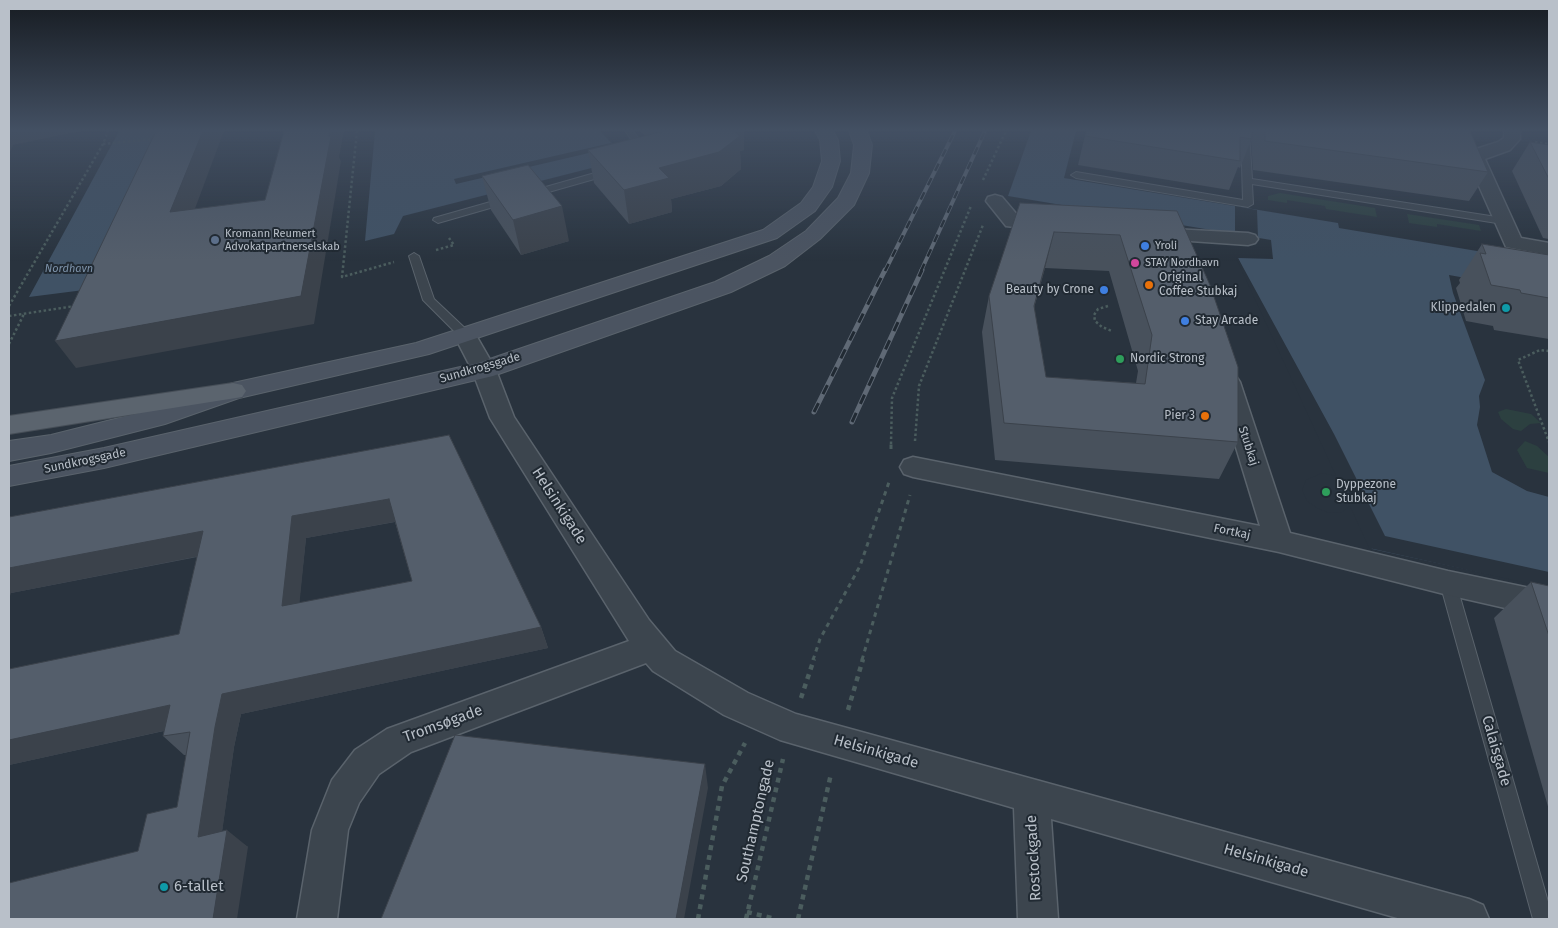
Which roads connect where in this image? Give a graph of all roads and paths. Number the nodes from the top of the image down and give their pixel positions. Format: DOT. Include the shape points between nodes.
graph roads {
  1 [pos="85,174"];
  2 [pos="353,174"];
  3 [pos="604,174"];
  4 [pos="827,174"];
  5 [pos="859,174"];
  6 [pos="986,174"];
  7 [pos="1248,174"];
  8 [pos="1483,174"];
  9 [pos="1076,175"];
  10 [pos="1248,180"];
  11 [pos="980,186"];
  12 [pos="995,202"];
  13 [pos="972,203"];
  14 [pos="438,220"];
  15 [pos="1503,221"];
  16 [pos="1062,226"];
  17 [pos="1131,232"];
  18 [pos="1180,236"];
  19 [pos="1248,239"];
  20 [pos="1549,249"];
  21 [pos="414,256"];
  22 [pos="1188,262"];
  23 [pos="78,305"];
  24 [pos="9,306"];
  25 [pos="1108,306"];
  26 [pos="24,314"];
  27 [pos="9,316"];
  28 [pos="1112,331"];
  29 [pos="465,334"];
  30 [pos="9,344"];
  31 [pos="1549,351"];
  32 [pos="1220,359"];
  33 [pos="484,370"];
  34 [pos="233,391"];
  35 [pos="9,425"];
  36 [pos="1549,442"];
  37 [pos="9,451"];
  38 [pos="891,452"];
  39 [pos="902,473"];
  40 [pos="9,476"];
  41 [pos="1279,541"];
  42 [pos="1448,583"];
  43 [pos="1549,604"];
  44 [pos="652,647"];
  45 [pos="761,714"];
  46 [pos="792,729"];
  47 [pos="839,742"];
  48 [pos="1031,796"];
  49 [pos="747,912"];
  50 [pos="317,919"];
  51 [pos="698,919"];
  52 [pos="746,919"];
  53 [pos="776,919"];
  54 [pos="798,919"];
  55 [pos="1038,919"];
  56 [pos="1469,919"];
  57 [pos="1543,919"];
  1 -- 24 [label="path"];
  2 -- 21 [label="path" via="342,278"];
  3 -- 14 [label="lane"];
  4 -- 29 [label="street, Sundkrogsgade" via="822,188 808,207 770,234"];
  5 -- 33 [label="street, Sundkrogsgade" via="847,202 813,235 777,260 723,287"];
  6 -- 11 [label="path"];
  7 -- 10 [label="lane"];
  8 -- 15 [label="street"];
  9 -- 10 [label="lane" via="1248,204"];
  10 -- 15 [label="lane"];
  12 -- 16 [label="street" via="1013,222"];
  13 -- 38 [label="path" via="892,398"];
  14 -- 21 [label="path" via="454,245"];
  15 -- 20 [label="street" via="1513,243"];
  17 -- 18 [label="street"];
  18 -- 19 [label="street"];
  18 -- 22 [label="street"];
  21 -- 29 [label="lane" via="429,300"];
  23 -- 26 [label="path"];
  25 -- 28 [label="path" via="1098,309 1094,315 1095,321"];
  26 -- 27 [label="path"];
  26 -- 30 [label="path"];
  29 -- 33 [label="street, Helsinkigade"];
  29 -- 34 [label="street, Sundkrogsgade" via="421,349"];
  31 -- 36 [label="path" via="1540,350 1518,360"];
  32 -- 41 [label="street, Stubkaj"];
  33 -- 40 [label="street, Sundkrogsgade" via="104,458"];
  33 -- 44 [label="street, Helsinkigade" via="502,418"];
  34 -- 35 [label="main road"];
  34 -- 37 [label="street, Sundkrogsgade" via="164,415 51,444"];
  39 -- 41 [label="street, Fortkaj"];
  39 -- 46 [label="path, Southamptongade" via="860,566 820,639"];
  41 -- 42 [label="street, Fortkaj"];
  42 -- 43 [label="street, Fortkaj"];
  42 -- 57 [label="lane, Calaisgade"];
  44 -- 45 [label="street, Helsinkigade" via="664,662 736,704"];
  44 -- 50 [label="street, Tromsøgade" via="399,740 367,762 345,792 330,830"];
  45 -- 46 [label="street, Helsinkigade"];
  45 -- 51 [label="path" via="722,786"];
  46 -- 47 [label="street, Helsinkigade"];
  46 -- 49 [label="path, Southamptongade"];
  47 -- 48 [label="street, Helsinkigade"];
  47 -- 54 [label="path"];
  48 -- 55 [label="street, Rostockgade"];
  48 -- 56 [label="street, Helsinkigade"];
  49 -- 52 [label="path, Southamptongade"];
  49 -- 53 [label="path"];
}
